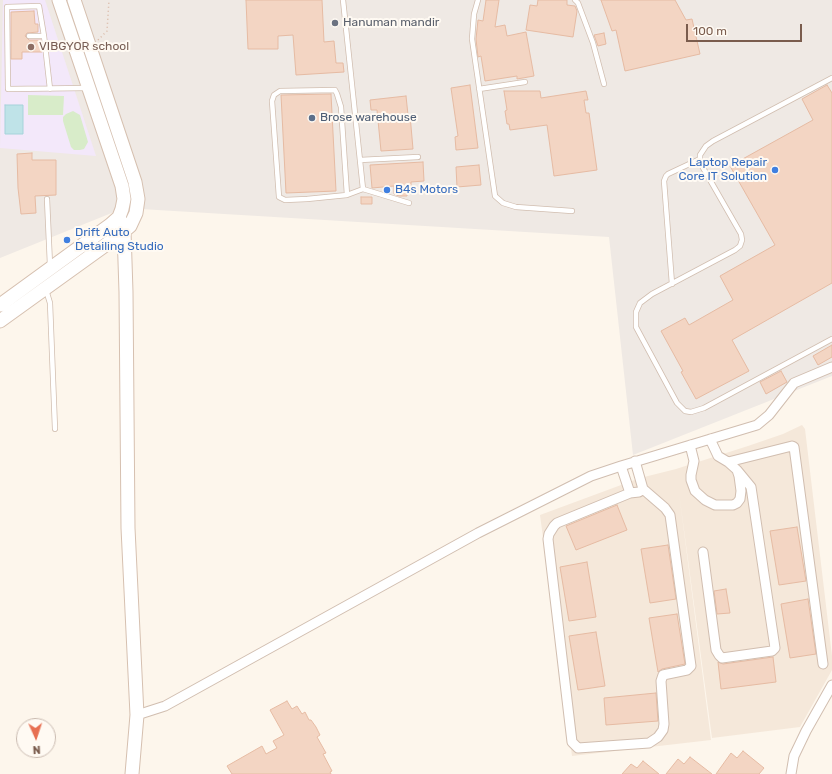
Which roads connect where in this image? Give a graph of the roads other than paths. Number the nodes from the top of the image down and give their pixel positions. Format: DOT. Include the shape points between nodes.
graph roads {
  1 [pos="59,0"];
  2 [pos="74,0"];
  3 [pos="343,0"];
  4 [pos="478,0"];
  5 [pos="575,0"];
  6 [pos="28,36"];
  7 [pos="44,36"];
  8 [pos="73,43"];
  9 [pos="45,46"];
  10 [pos="832,78"];
  11 [pos="525,82"];
  12 [pos="604,84"];
  13 [pos="88,88"];
  14 [pos="50,89"];
  15 [pos="479,89"];
  16 [pos="418,157"];
  17 [pos="700,159"];
  18 [pos="360,160"];
  19 [pos="363,189"];
  20 [pos="347,195"];
  21 [pos="47,199"];
  22 [pos="408,203"];
  23 [pos="572,211"];
  24 [pos="119,217"];
  25 [pos="124,231"];
  26 [pos="50,268"];
  27 [pos="672,284"];
  28 [pos="46,289"];
  29 [pos="0,304"];
  30 [pos="0,321"];
  31 [pos="832,339"];
  32 [pos="832,367"];
  33 [pos="55,429"];
  34 [pos="710,439"];
  35 [pos="690,445"];
  36 [pos="635,461"];
  37 [pos="728,462"];
  38 [pos="621,466"];
  39 [pos="737,470"];
  40 [pos="644,489"];
  41 [pos="630,493"];
  42 [pos="703,552"];
  43 [pos="823,664"];
  44 [pos="832,686"];
  45 [pos="137,715"];
  46 [pos="132,774"];
  47 [pos="791,774"];
  1 -- 8 [label="main road"];
  2 -- 25 [label="main road" via="135,182 138,199 136,213 130,226"];
  3 -- 18 [label="lane"];
  4 -- 15 [label="lane" via="472,39"];
  5 -- 12 [label="lane" via="593,43"];
  6 -- 7 [label="lane"];
  7 -- 9 [label="lane"];
  7 -- 14 [label="lane" via="39,6 7,7 8,89"];
  8 -- 9 [label="lane"];
  8 -- 13 [label="main road"];
  9 -- 14 [label="lane"];
  10 -- 17 [label="lane" via="713,141 702,151"];
  11 -- 15 [label="lane"];
  13 -- 14 [label="lane"];
  13 -- 24 [label="main road" via="122,186 124,199"];
  15 -- 23 [label="lane" via="495,196 503,203 516,207"];
  16 -- 18 [label="lane"];
  17 -- 27 [label="lane" via="668,174 664,182"];
  17 -- 27 [label="lane" via="742,240 736,250"];
  18 -- 19 [label="lane"];
  19 -- 20 [label="lane"];
  19 -- 22 [label="lane"];
  20 -- 20 [label="lane" via="285,200 279,197 272,101 274,95 280,92 335,90 342,107"];
  21 -- 26 [label="lane"];
  24 -- 25 [label="main road"];
  24 -- 26 [label="main road"];
  25 -- 28 [label="main road"];
  25 -- 45 [label="main road" via="128,528"];
  26 -- 29 [label="main road"];
  27 -- 31 [label="lane" via="640,302 636,312 636,327 673,396 685,411 704,408"];
  28 -- 30 [label="main road"];
  28 -- 33 [label="lane" via="50,303"];
  32 -- 34 [label="street" via="794,383 769,415 757,425"];
  34 -- 35 [label="street"];
  34 -- 37 [label="street" via="718,456"];
  35 -- 36 [label="street"];
  35 -- 39 [label="street" via="694,461 693,485 698,495 714,505 733,505 740,499 741,483"];
  36 -- 38 [label="street"];
  36 -- 40 [label="street"];
  37 -- 39 [label="street"];
  37 -- 43 [label="street" via="794,447"];
  38 -- 41 [label="street"];
  38 -- 45 [label="street" via="591,476 478,533 165,706"];
  39 -- 42 [label="street" via="751,487 775,648 772,651 722,658 719,655 716,650"];
  40 -- 41 [label="street"];
  40 -- 41 [label="street" via="670,515 691,666 687,670 663,675 661,681 664,724 658,737 648,742 582,749 575,747 572,742 548,539 557,523"];
  44 -- 47 [label="street" via="794,756"];
  45 -- 46 [label="main road"];
}
